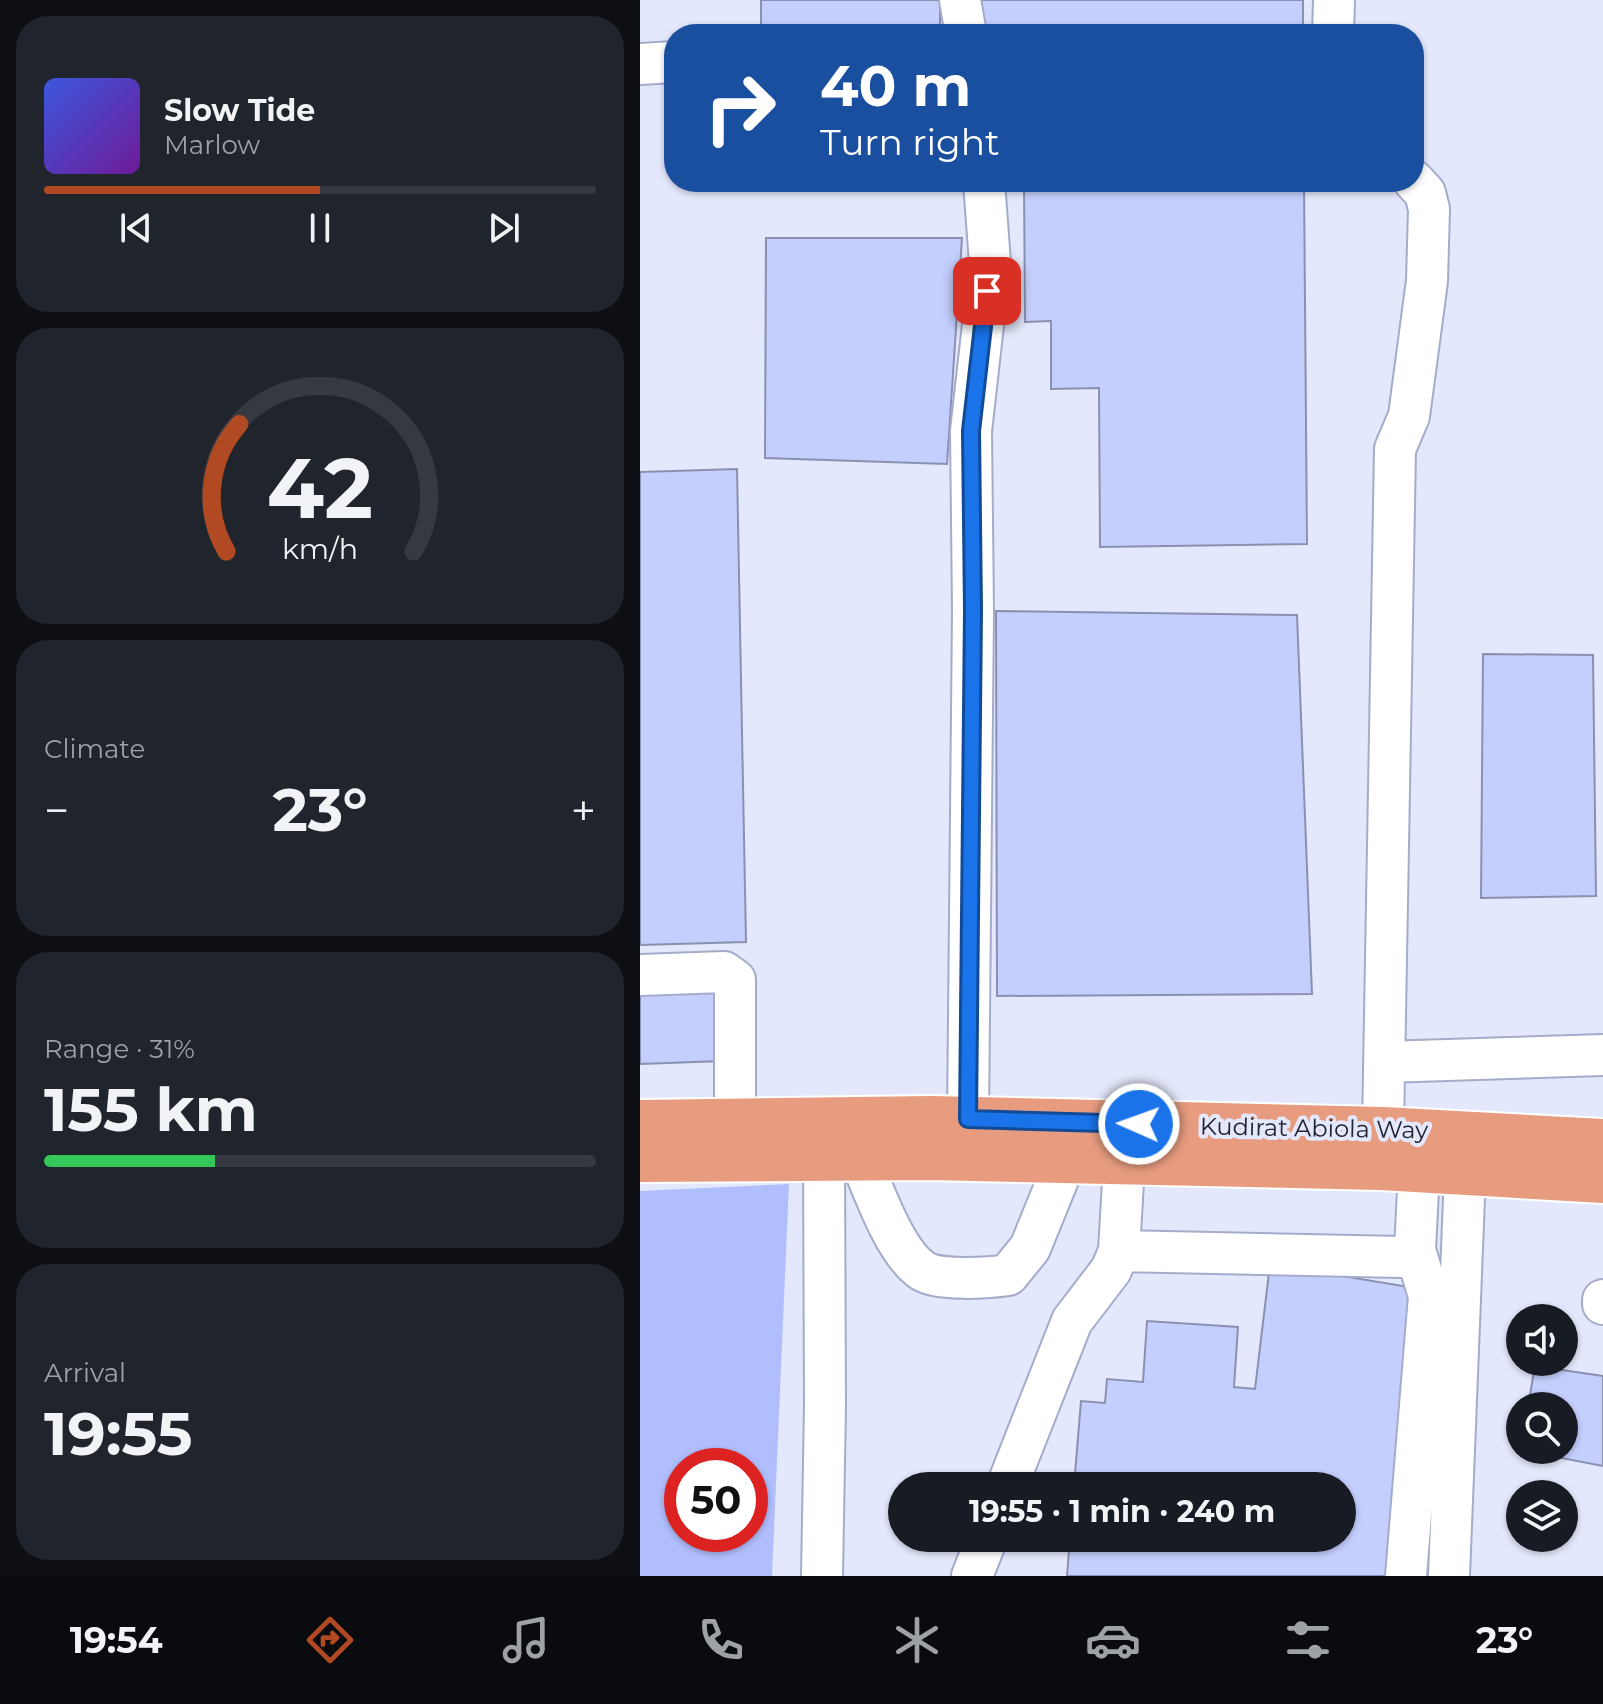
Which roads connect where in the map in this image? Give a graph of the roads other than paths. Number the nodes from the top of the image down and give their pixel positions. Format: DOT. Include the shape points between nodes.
graph roads {
  1 [pos="960,0"];
  2 [pos="1334,0"];
  3 [pos="964,24"];
  4 [pos="1333,24"];
  5 [pos="664,63"];
  6 [pos="640,64"];
  7 [pos="985,192"];
  8 [pos="1424,192"];
  9 [pos="640,975"];
  10 [pos="1603,1055"];
  11 [pos="1384,1062"];
  12 [pos="968,1119"];
  13 [pos="735,1121"];
  14 [pos="640,1122"];
  15 [pos="1383,1129"];
  16 [pos="1603,1141"];
  17 [pos="842,1158"];
  18 [pos="640,1160"];
  19 [pos="1065,1162"];
  20 [pos="1124,1164"];
  21 [pos="1419,1170"];
  22 [pos="1465,1173"];
  23 [pos="1603,1181"];
  24 [pos="1415,1250"];
  25 [pos="1119,1251"];
  26 [pos="1013,1472"];
  27 [pos="981,1552"];
  28 [pos="822,1576"];
  29 [pos="972,1576"];
  30 [pos="1406,1576"];
  31 [pos="1449,1576"];
  1 -- 3 [label="street"];
  2 -- 4 [label="street"];
  5 -- 6 [label="street"];
  7 -- 12 [label="street" via="990,263 971,431"];
  8 -- 11 [label="street" via="1429,209 1427,281 1409,416 1395,449"];
  9 -- 13 [label="street" via="724,972 735,980"];
  10 -- 11 [label="street"];
  11 -- 15 [label="street"];
  12 -- 13 [label="main road, Kudirat Abiola Way"];
  12 -- 15 [label="main road, Kudirat Abiola Way"];
  13 -- 14 [label="main road, Kudirat Abiola Way"];
  15 -- 16 [label="main road, Kudirat Abiola Way"];
  17 -- 18 [label="main road, Kudirat Abiola Way"];
  17 -- 19 [label="main road, Kudirat Abiola Way"];
  17 -- 19 [label="street" via="925,1273 978,1279 1008,1275 1030,1248"];
  17 -- 28 [label="street" via="825,1406"];
  19 -- 20 [label="main road, Kudirat Abiola Way"];
  20 -- 21 [label="main road, Kudirat Abiola Way"];
  20 -- 25 [label="street"];
  21 -- 22 [label="main road, Kudirat Abiola Way"];
  21 -- 24 [label="street"];
  22 -- 23 [label="main road, Kudirat Abiola Way"];
  22 -- 31 [label="street"];
  24 -- 25 [label="street" via="1402,1257"];
  24 -- 30 [label="street" via="1429,1296"];
  25 -- 26 [label="street" via="1072,1321"];
  27 -- 29 [label="street"];
}
